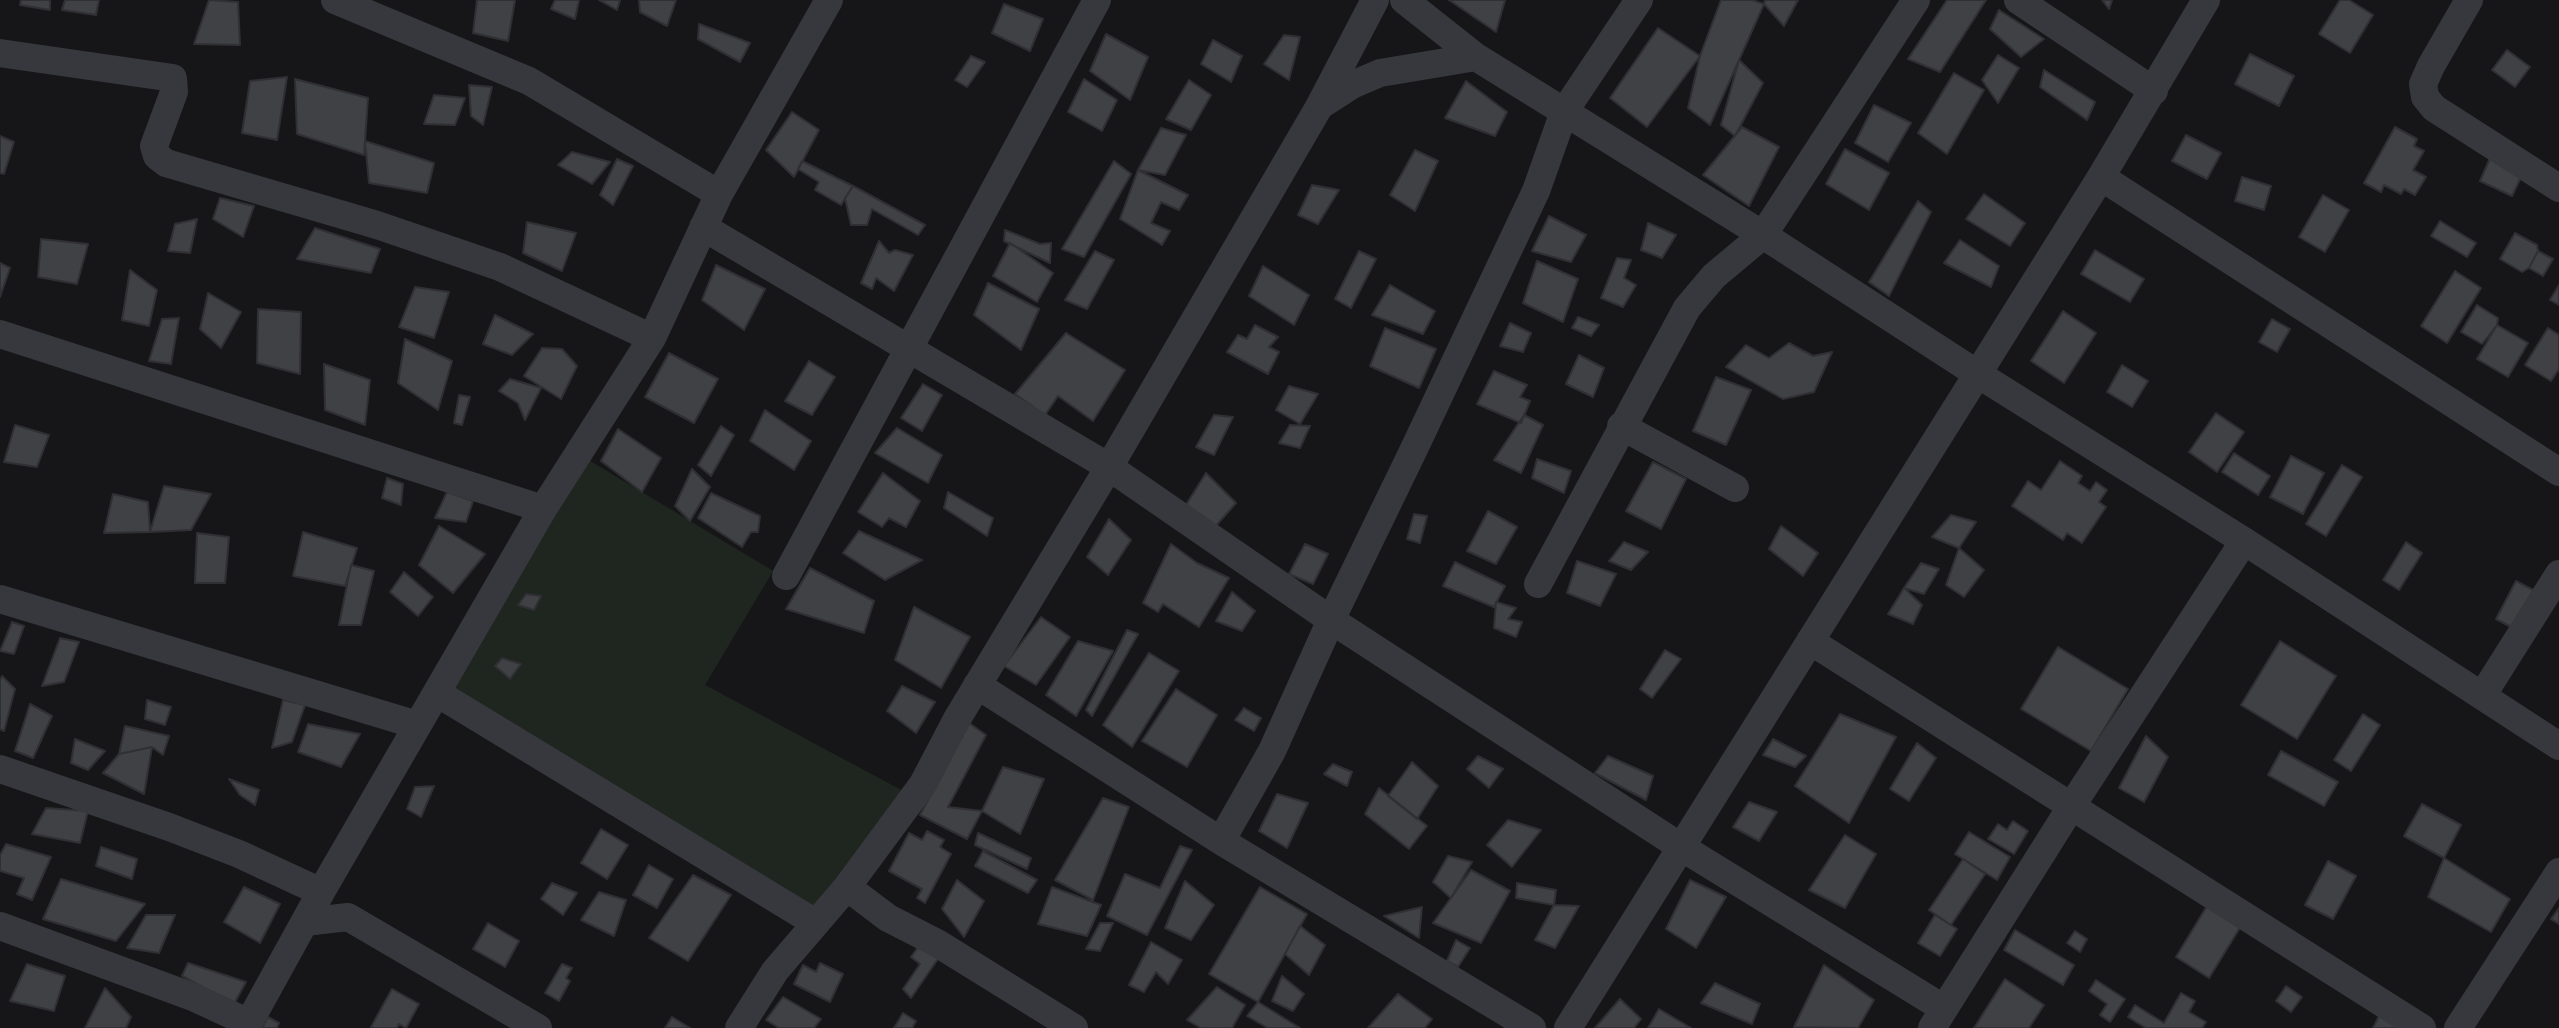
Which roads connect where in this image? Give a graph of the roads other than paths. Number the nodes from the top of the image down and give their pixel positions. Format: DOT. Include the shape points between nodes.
graph roads {
  1 [pos="335,0"];
  2 [pos="829,0"];
  3 [pos="1097,0"];
  4 [pos="1375,0"];
  5 [pos="1404,0"];
  6 [pos="1639,0"];
  7 [pos="1916,0"];
  8 [pos="2018,0"];
  9 [pos="2206,0"];
  10 [pos="2469,0"];
  11 [pos="0,53"];
  12 [pos="1476,57"];
  13 [pos="2154,91"];
  14 [pos="1319,107"];
  15 [pos="1564,112"];
  16 [pos="2101,177"];
  17 [pos="2559,188"];
  18 [pos="719,194"];
  19 [pos="703,227"];
  20 [pos="1763,234"];
  21 [pos="0,334"];
  22 [pos="652,338"];
  23 [pos="910,350"];
  24 [pos="1976,373"];
  25 [pos="1621,426"];
  26 [pos="1109,467"];
  27 [pos="2559,472"];
  28 [pos="1735,488"];
  29 [pos="543,509"];
  30 [pos="2244,541"];
  31 [pos="2559,574"];
  32 [pos="786,576"];
  33 [pos="1538,584"];
  34 [pos="0,599"];
  35 [pos="1331,620"];
  36 [pos="1810,641"];
  37 [pos="977,685"];
  38 [pos="437,693"];
  39 [pos="2482,696"];
  40 [pos="417,725"];
  41 [pos="2559,746"];
  42 [pos="0,769"];
  43 [pos="2071,807"];
  44 [pos="1221,841"];
  45 [pos="1681,847"];
  46 [pos="337,868"];
  47 [pos="2559,872"];
  48 [pos="847,887"];
  49 [pos="321,892"];
  50 [pos="348,917"];
  51 [pos="305,922"];
  52 [pos="814,922"];
  53 [pos="0,926"];
  54 [pos="1937,1018"];
  55 [pos="247,1026"];
  56 [pos="538,1028"];
  57 [pos="739,1028"];
  58 [pos="1074,1028"];
  59 [pos="1532,1028"];
  60 [pos="1568,1028"];
  61 [pos="2422,1028"];
  62 [pos="2458,1028"];
  1 -- 18 [label="street" via="529,81"];
  2 -- 18 [label="street"];
  3 -- 23 [label="street"];
  4 -- 14 [label="street"];
  5 -- 12 [label="street"];
  6 -- 15 [label="street"];
  7 -- 20 [label="street"];
  8 -- 13 [label="street"];
  9 -- 13 [label="street"];
  10 -- 17 [label="street" via="2431,66 2423,84 2425,97 2434,108"];
  11 -- 22 [label="street" via="173,78 174,92 154,146 166,163 377,225 500,267"];
  12 -- 14 [label="street" via="1380,73"];
  12 -- 15 [label="street"];
  13 -- 16 [label="street"];
  14 -- 26 [label="street"];
  15 -- 20 [label="street"];
  15 -- 35 [label="street" via="1536,191"];
  16 -- 24 [label="street"];
  16 -- 27 [label="street"];
  18 -- 19 [label="street"];
  19 -- 22 [label="street"];
  19 -- 23 [label="street"];
  20 -- 24 [label="street"];
  20 -- 25 [label="street" via="1714,276 1687,308"];
  21 -- 29 [label="street"];
  22 -- 29 [label="street"];
  23 -- 26 [label="street"];
  23 -- 32 [label="street"];
  24 -- 30 [label="street"];
  24 -- 36 [label="street"];
  25 -- 28 [label="street"];
  25 -- 33 [label="street"];
  26 -- 35 [label="street"];
  26 -- 37 [label="street"];
  29 -- 38 [label="street"];
  30 -- 39 [label="street"];
  30 -- 43 [label="street"];
  31 -- 39 [label="street"];
  34 -- 40 [label="street"];
  35 -- 44 [label="street" via="1272,751"];
  35 -- 45 [label="street"];
  36 -- 43 [label="street"];
  36 -- 45 [label="street"];
  37 -- 44 [label="street"];
  37 -- 48 [label="street" via="923,784"];
  38 -- 40 [label="street"];
  38 -- 52 [label="street"];
  39 -- 41 [label="street"];
  40 -- 46 [label="street"];
  42 -- 49 [label="street" via="169,827"];
  43 -- 54 [label="street"];
  43 -- 61 [label="street"];
  44 -- 59 [label="street"];
  45 -- 54 [label="street"];
  45 -- 60 [label="street"];
  46 -- 49 [label="street"];
  46 -- 50 [label="street"];
  47 -- 62 [label="street"];
  48 -- 52 [label="street"];
  48 -- 58 [label="street" via="888,918"];
  49 -- 51 [label="street"];
  50 -- 51 [label="street"];
  50 -- 56 [label="street"];
  51 -- 55 [label="street"];
  52 -- 57 [label="street" via="775,971"];
  53 -- 55 [label="street" via="193,997"];
}
